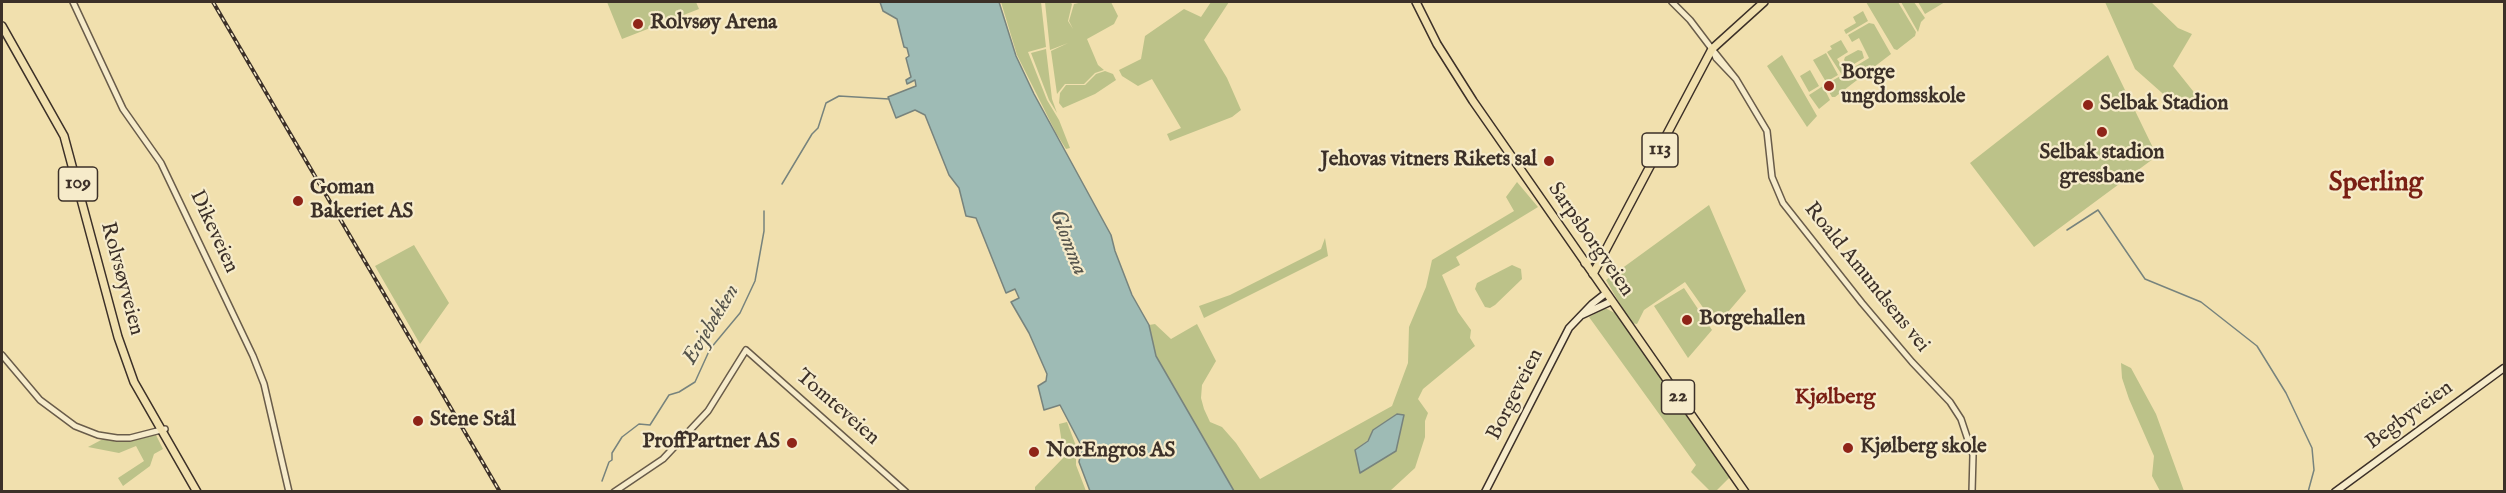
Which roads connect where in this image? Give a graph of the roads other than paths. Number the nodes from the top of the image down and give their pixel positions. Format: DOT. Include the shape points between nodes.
graph roads {
  1 [pos="73,2"];
  2 [pos="1416,2"];
  3 [pos="1672,2"];
  4 [pos="1764,2"];
  5 [pos="2,26"];
  6 [pos="1712,49"];
  7 [pos="1605,250"];
  8 [pos="1585,263"];
  9 [pos="1593,274"];
  10 [pos="1606,293"];
  11 [pos="1612,301"];
  12 [pos="1579,316"];
  13 [pos="2,355"];
  14 [pos="2505,368"];
  15 [pos="161,427"];
  16 [pos="199,492"];
  17 [pos="289,492"];
  18 [pos="615,492"];
  19 [pos="906,492"];
  20 [pos="1485,492"];
  21 [pos="1745,492"];
  22 [pos="1972,492"];
  23 [pos="2335,492"];
  1 -- 17 [label="street, Dikeveien" via="123,109 161,163 253,356 264,384"];
  2 -- 8 [label="main road, Sarpsborgveien / 22" via="1455,75"];
  3 -- 6 [label="street, Roald Amundsens vei"];
  4 -- 6 [label="main road, 113"];
  5 -- 15 [label="main road, Rolvsøyveien / 109" via="68,147 118,337 134,378"];
  6 -- 7 [label="main road, 113"];
  6 -- 22 [label="street, Roald Amundsens vei" via="1736,79 1767,131 1772,177 1784,203 1862,303 1961,419 1973,455"];
  7 -- 8 [label="main road, 113"];
  7 -- 9 [label="main road, 113"];
  8 -- 9 [label="main road, Sarpsborgveien / 22"];
  9 -- 10 [label="main road, Sarpsborgveien / 22"];
  10 -- 11 [label="main road, Sarpsborgveien / 22"];
  10 -- 12 [label="main road, Borgeveien"];
  11 -- 12 [label="main road"];
  11 -- 21 [label="main road, Sarpsborgveien / 22"];
  12 -- 20 [label="main road, Borgeveien" via="1569,328"];
  13 -- 15 [label="street" via="40,400 75,426 107,437 130,438"];
  14 -- 23 [label="main road, Begbyveien"];
  15 -- 16 [label="main road, Rolvsøyveien / 109"];
  18 -- 19 [label="street, Tomteveien" via="663,459 686,435 708,411 746,350"];
}
